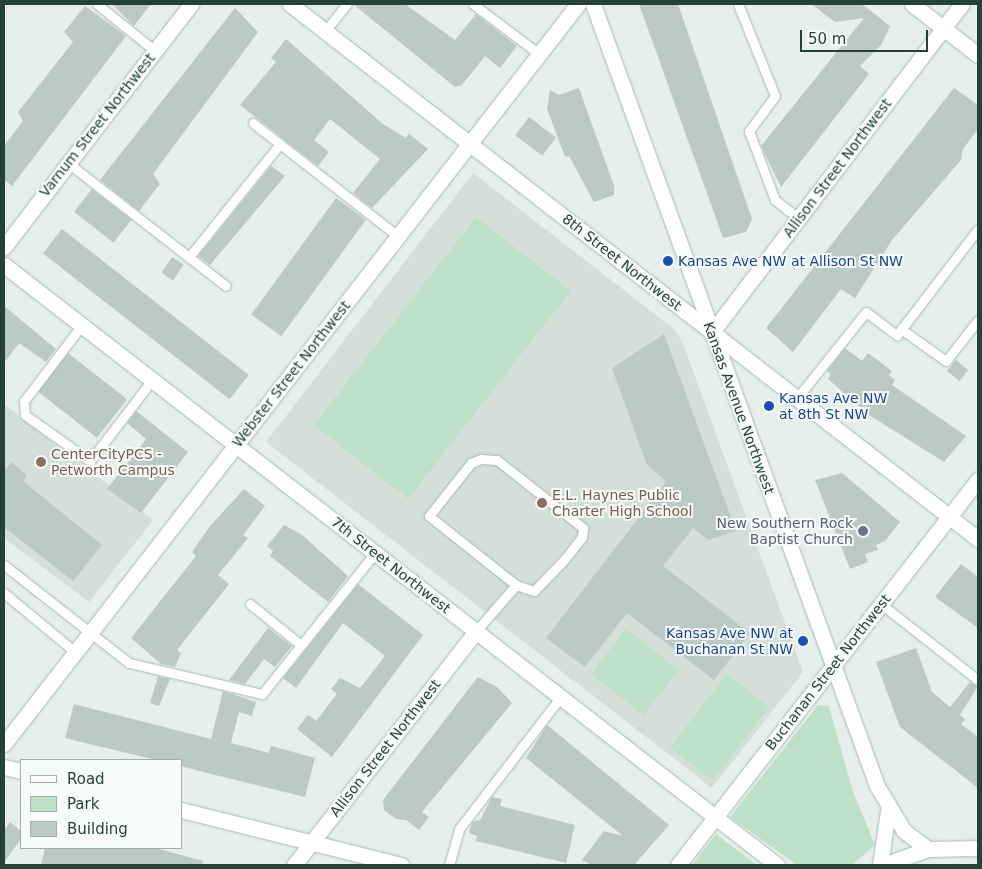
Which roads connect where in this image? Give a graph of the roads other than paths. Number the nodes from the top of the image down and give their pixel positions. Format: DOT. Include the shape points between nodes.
graph roads {
  1 [pos="97,4"];
  2 [pos="191,4"];
  3 [pos="290,4"];
  4 [pos="346,4"];
  5 [pos="473,4"];
  6 [pos="578,4"];
  7 [pos="593,4"];
  8 [pos="738,4"];
  9 [pos="912,4"];
  10 [pos="962,4"];
  11 [pos="943,28"];
  12 [pos="324,31"];
  13 [pos="155,51"];
  14 [pos="539,54"];
  15 [pos="978,55"];
  16 [pos="253,123"];
  17 [pos="280,144"];
  18 [pos="470,144"];
  19 [pos="68,163"];
  20 [pos="798,218"];
  21 [pos="978,229"];
  22 [pos="399,237"];
  23 [pos="4,247"];
  24 [pos="189,256"];
  25 [pos="4,265"];
  26 [pos="226,286"];
  27 [pos="978,320"];
  28 [pos="82,326"];
  29 [pos="901,330"];
  30 [pos="712,332"];
  31 [pos="152,380"];
  32 [pos="796,398"];
  33 [pos="236,445"];
  34 [pos="978,479"];
  35 [pos="949,516"];
  36 [pos="978,539"];
  37 [pos="375,553"];
  38 [pos="4,565"];
  39 [pos="516,586"];
  40 [pos="4,593"];
  41 [pos="250,604"];
  42 [pos="881,604"];
  43 [pos="476,631"];
  44 [pos="89,634"];
  45 [pos="301,645"];
  46 [pos="75,652"];
  47 [pos="833,665"];
  48 [pos="978,680"];
  49 [pos="560,698"];
  50 [pos="4,744"];
  51 [pos="4,767"];
  52 [pos="20,771"];
  53 [pos="182,810"];
  54 [pos="888,812"];
  55 [pos="716,817"];
  56 [pos="312,843"];
  57 [pos="978,848"];
  58 [pos="928,849"];
  59 [pos="294,865"];
  60 [pos="401,865"];
  61 [pos="449,865"];
  62 [pos="678,865"];
  63 [pos="778,865"];
  64 [pos="882,865"];
  1 -- 13 [label="lane"];
  2 -- 13 [label="street, Varnum Street Northwest"];
  3 -- 12 [label="street, 8th Street Northwest"];
  4 -- 12 [label="lane"];
  5 -- 14 [label="lane"];
  6 -- 14 [label="street, Webster Street Northwest"];
  7 -- 30 [label="street, Kansas Avenue Northwest"];
  8 -- 20 [label="lane" via="776,96 749,131 775,200"];
  9 -- 11 [label="street"];
  10 -- 11 [label="street, Allison Street Northwest"];
  11 -- 15 [label="street"];
  11 -- 20 [label="street, Allison Street Northwest"];
  12 -- 18 [label="street, 8th Street Northwest"];
  13 -- 19 [label="street, Varnum Street Northwest"];
  14 -- 18 [label="street, Webster Street Northwest"];
  16 -- 17 [label="lane"];
  17 -- 22 [label="lane"];
  17 -- 24 [label="lane"];
  18 -- 22 [label="street, Webster Street Northwest"];
  18 -- 30 [label="street, 8th Street Northwest"];
  19 -- 23 [label="street, Varnum Street Northwest"];
  19 -- 24 [label="lane"];
  20 -- 30 [label="street, Allison Street Northwest"];
  21 -- 29 [label="lane"];
  22 -- 33 [label="street, Webster Street Northwest"];
  24 -- 26 [label="lane"];
  25 -- 28 [label="street, 7th Street Northwest"];
  27 -- 29 [label="lane" via="946,361"];
  28 -- 31 [label="street, 7th Street Northwest"];
  28 -- 31 [label="lane" via="24,401 25,415 90,461"];
  29 -- 32 [label="lane" via="897,335 866,312"];
  30 -- 32 [label="street, 8th Street Northwest"];
  30 -- 47 [label="street, Kansas Avenue Northwest"];
  31 -- 33 [label="street, 7th Street Northwest"];
  32 -- 35 [label="street, 8th Street Northwest"];
  33 -- 37 [label="street, 7th Street Northwest"];
  33 -- 44 [label="street, Webster Street Northwest"];
  34 -- 35 [label="street, Buchanan Street Northwest"];
  35 -- 36 [label="street, 8th Street Northwest"];
  35 -- 42 [label="street, Buchanan Street Northwest"];
  37 -- 43 [label="street, 7th Street Northwest"];
  37 -- 45 [label="lane"];
  38 -- 44 [label="lane"];
  39 -- 39 [label="lane" via="534,591 542,587 582,537 583,528 497,460 471,463 429,516"];
  39 -- 43 [label="lane"];
  40 -- 46 [label="lane"];
  41 -- 45 [label="lane"];
  42 -- 47 [label="street, Buchanan Street Northwest"];
  42 -- 48 [label="lane"];
  43 -- 49 [label="street, 7th Street Northwest"];
  43 -- 56 [label="street, Allison Street Northwest"];
  44 -- 45 [label="lane" via="128,662 262,694"];
  44 -- 46 [label="street, Webster Street Northwest"];
  46 -- 50 [label="street, Webster Street Northwest"];
  47 -- 54 [label="street, Kansas Avenue Northwest"];
  47 -- 55 [label="street, Buchanan Street Northwest"];
  49 -- 55 [label="street, 7th Street Northwest"];
  49 -- 61 [label="lane" via="459,829"];
  51 -- 52 [label="street"];
  53 -- 56 [label="street"];
  54 -- 58 [label="street, Kansas Avenue Northwest" via="904,831"];
  54 -- 64 [label="street, Kansas Avenue Northwest" via="888,838"];
  55 -- 62 [label="street, Buchanan Street Northwest"];
  55 -- 63 [label="street, 7th Street Northwest"];
  56 -- 59 [label="street, Allison Street Northwest"];
  56 -- 60 [label="street"];
  57 -- 58 [label="street"];
  58 -- 64 [label="street"];
}
